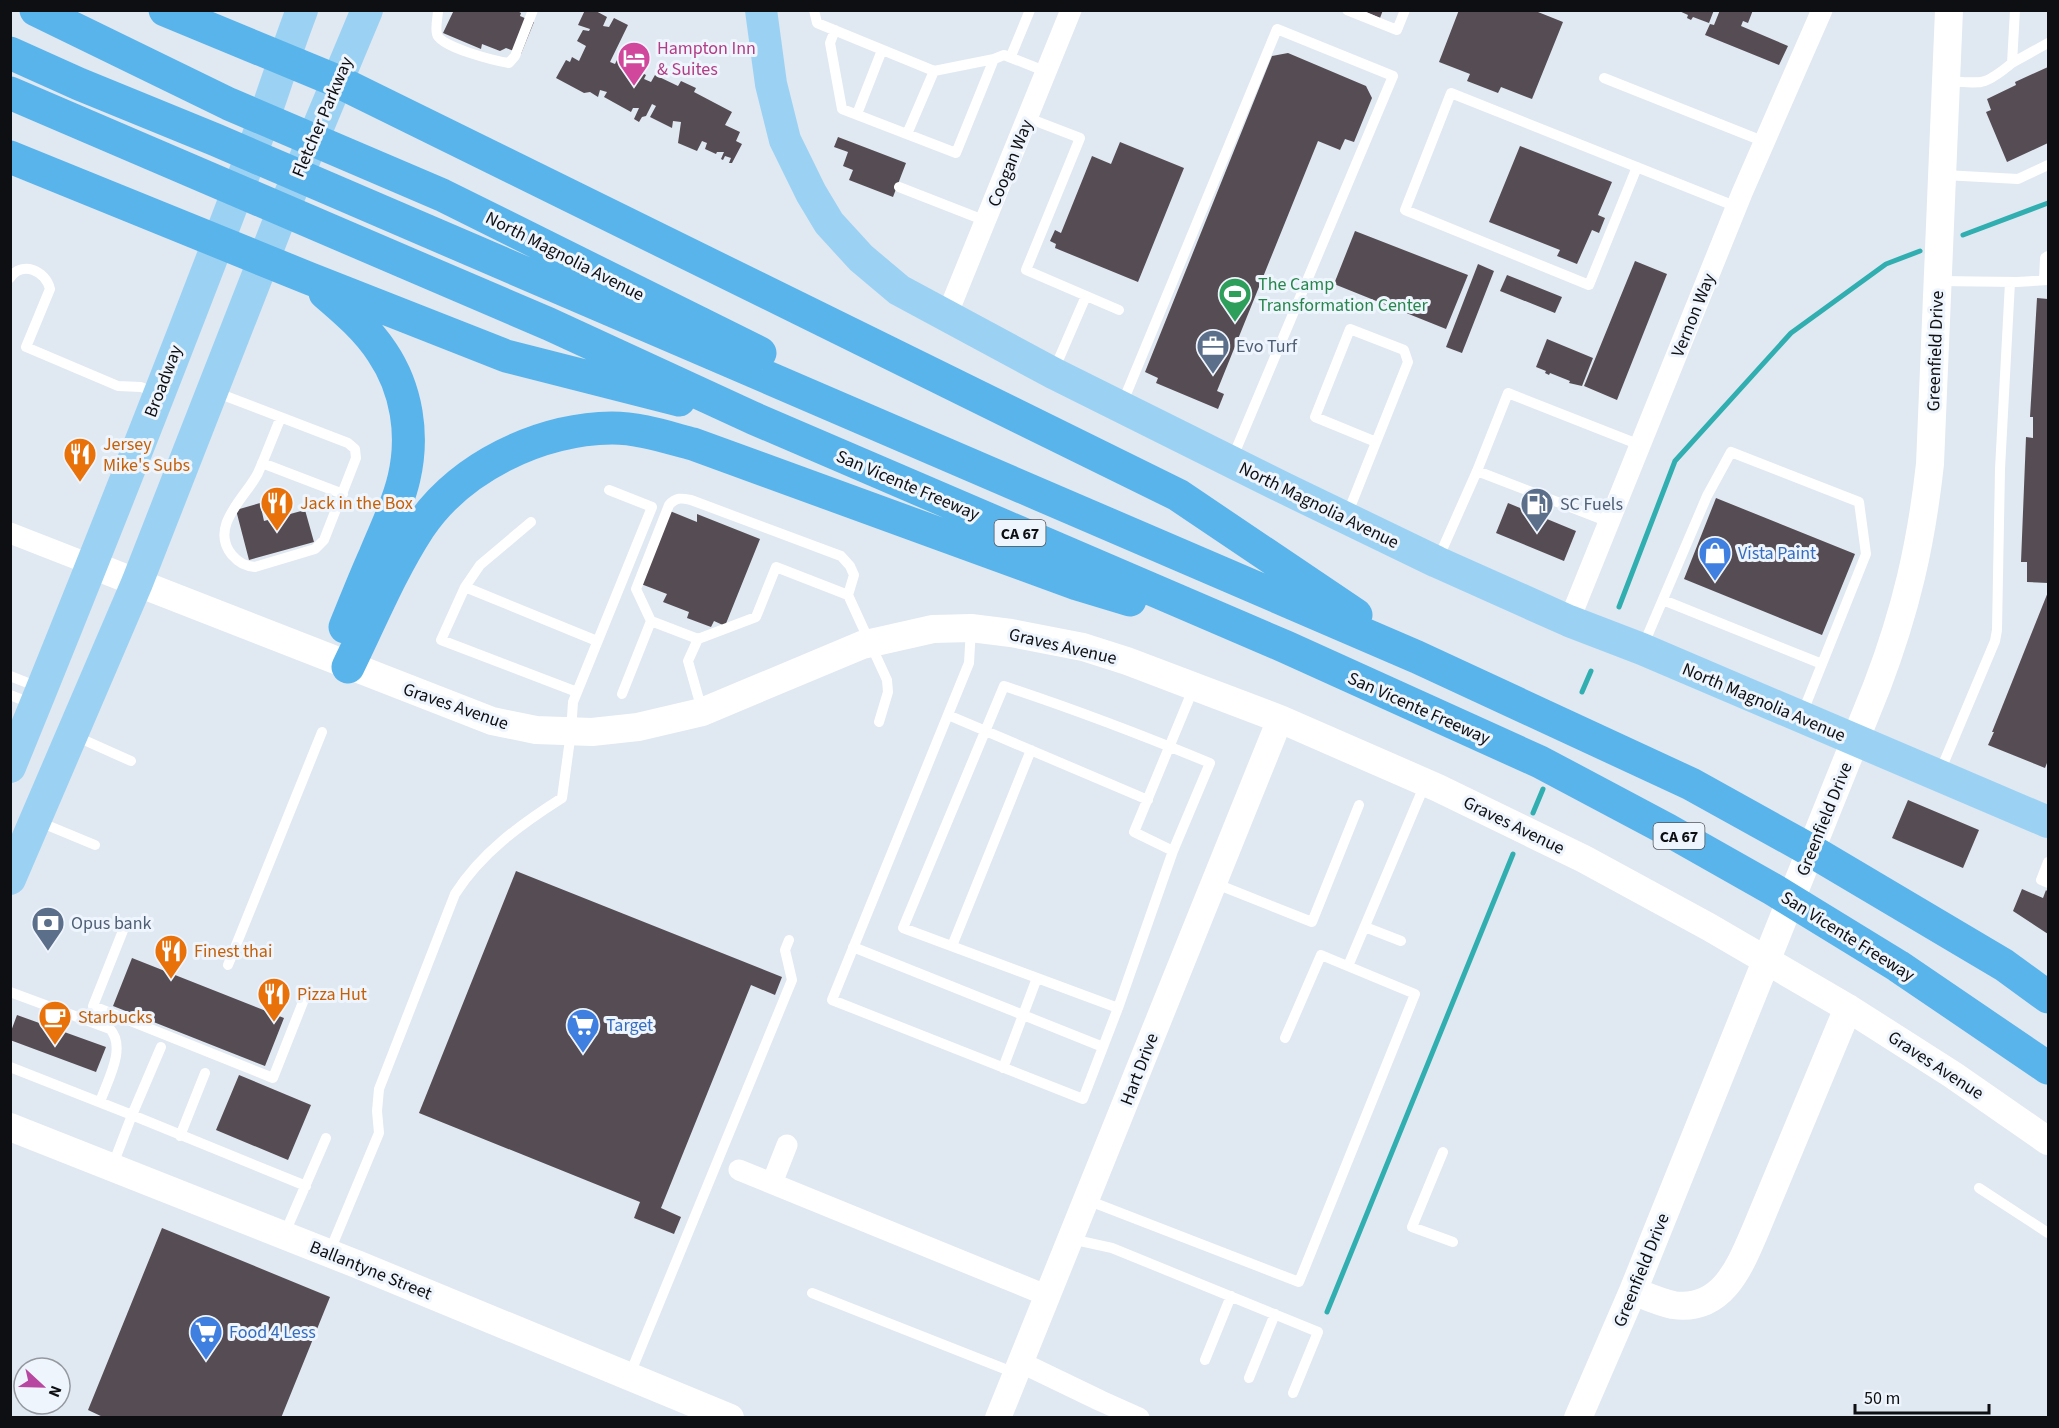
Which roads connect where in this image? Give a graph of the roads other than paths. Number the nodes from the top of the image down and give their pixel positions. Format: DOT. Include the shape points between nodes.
graph roads {
  1 [pos="36,10"];
  2 [pos="165,10"];
  3 [pos="302,10"];
  4 [pos="367,10"];
  5 [pos="438,10"];
  6 [pos="533,10"];
  7 [pos="761,10"];
  8 [pos="814,10"];
  9 [pos="1030,10"];
  10 [pos="1071,10"];
  11 [pos="1347,10"];
  12 [pos="1405,10"];
  13 [pos="1822,10"];
  14 [pos="1949,10"];
  15 [pos="2015,10"];
  16 [pos="835,30"];
  17 [pos="2049,43"];
  18 [pos="882,50"];
  19 [pos="10,53"];
  20 [pos="1011,56"];
  21 [pos="284,59"];
  22 [pos="994,59"];
  23 [pos="2012,63"];
  24 [pos="934,71"];
  25 [pos="1047,72"];
  26 [pos="1604,78"];
  27 [pos="337,81"];
  28 [pos="1946,81"];
  29 [pos="10,93"];
  30 [pos="857,114"];
  31 [pos="1028,118"];
  32 [pos="908,134"];
  33 [pos="1765,142"];
  34 [pos="10,157"];
  35 [pos="2049,165"];
  36 [pos="1637,167"];
  37 [pos="1942,175"];
  38 [pos="899,187"];
  39 [pos="1737,207"];
  40 [pos="986,222"];
  41 [pos="2049,256"];
  42 [pos="10,278"];
  43 [pos="308,278"];
  44 [pos="2046,280"];
  45 [pos="1938,281"];
  46 [pos="2010,282"];
  47 [pos="1086,296"];
  48 [pos="1119,310"];
  49 [pos="947,315"];
  50 [pos="1053,372"];
  51 [pos="212,391"];
  52 [pos="158,394"];
  53 [pos="1121,407"];
  54 [pos="281,417"];
  55 [pos="753,418"];
  56 [pos="1376,442"];
  57 [pos="1640,445"];
  58 [pos="1231,462"];
  59 [pos="262,463"];
  60 [pos="1477,471"];
  61 [pos="609,490"];
  62 [pos="343,494"];
  63 [pos="1087,516"];
  64 [pos="1346,518"];
  65 [pos="531,522"];
  66 [pos="1609,522"];
  67 [pos="10,533"];
  68 [pos="1437,562"];
  69 [pos="92,565"];
  70 [pos="136,583"];
  71 [pos="465,587"];
  72 [pos="848,595"];
  73 [pos="1663,600"];
  74 [pos="651,621"];
  75 [pos="1569,621"];
  76 [pos="971,628"];
  77 [pos="698,639"];
  78 [pos="597,641"];
  79 [pos="871,644"];
  80 [pos="1287,647"];
  81 [pos="1642,650"];
  82 [pos="1417,657"];
  83 [pos="340,663"];
  84 [pos="1822,664"];
  85 [pos="10,676"];
  86 [pos="1194,687"];
  87 [pos="577,692"];
  88 [pos="622,694"];
  89 [pos="29,696"];
  90 [pos="702,711"];
  91 [pos="948,715"];
  92 [pos="1801,717"];
  93 [pos="1280,720"];
  94 [pos="879,723"];
  95 [pos="985,731"];
  96 [pos="322,732"];
  97 [pos="571,732"];
  98 [pos="72,734"];
  99 [pos="1170,746"];
  100 [pos="1031,750"];
  101 [pos="130,761"];
  102 [pos="12,762"];
  103 [pos="1938,776"];
  104 [pos="1426,783"];
  105 [pos="1148,800"];
  106 [pos="1359,805"];
  107 [pos="2048,820"];
  108 [pos="35,821"];
  109 [pos="95,845"];
  110 [pos="1173,851"];
  111 [pos="2049,862"];
  112 [pos="10,879"];
  113 [pos="1214,882"];
  114 [pos="2049,883"];
  115 [pos="126,923"];
  116 [pos="1365,927"];
  117 [pos="789,940"];
  118 [pos="1401,940"];
  119 [pos="952,946"];
  120 [pos="853,947"];
  121 [pos="228,965"];
  122 [pos="1348,966"];
  123 [pos="1037,978"];
  124 [pos="10,992"];
  125 [pos="2049,996"];
  126 [pos="305,997"];
  127 [pos="1118,1008"];
  128 [pos="1848,1008"];
  129 [pos="1023,1015"];
  130 [pos="1285,1038"];
  131 [pos="161,1047"];
  132 [pos="1103,1047"];
  133 [pos="10,1066"];
  134 [pos="1003,1068"];
  135 [pos="2049,1068"];
  136 [pos="205,1073"];
  137 [pos="100,1102"];
  138 [pos="132,1115"];
  139 [pos="10,1127"];
  140 [pos="180,1136"];
  141 [pos="326,1138"];
  142 [pos="2049,1141"];
  143 [pos="787,1145"];
  144 [pos="1443,1152"];
  145 [pos="112,1167"];
  146 [pos="739,1170"];
  147 [pos="772,1183"];
  148 [pos="306,1186"];
  149 [pos="1979,1188"];
  150 [pos="1086,1200"];
  151 [pos="2049,1233"];
  152 [pos="284,1235"];
  153 [pos="1071,1239"];
  154 [pos="1453,1242"];
  155 [pos="329,1253"];
  156 [pos="1633,1291"];
  157 [pos="812,1293"];
  158 [pos="1048,1296"];
  159 [pos="1231,1296"];
  160 [pos="1275,1314"];
  161 [pos="1205,1360"];
  162 [pos="1018,1368"];
  163 [pos="629,1376"];
  164 [pos="1249,1378"];
  165 [pos="1293,1393"];
  166 [pos="729,1418"];
  167 [pos="998,1418"];
  168 [pos="1139,1418"];
  169 [pos="1578,1418"];
  1 -- 63 [label="highway, North Magnolia Avenue" via="230,105 442,195"];
  2 -- 21 [label="highway"];
  3 -- 21 [label="main road"];
  4 -- 27 [label="main road, Fletcher Parkway"];
  5 -- 6 [label="lane" via="440,41 509,63"];
  7 -- 49 [label="main road, North Magnolia Avenue" via="771,84 785,140 829,223 899,290"];
  8 -- 16 [label="lane" via="817,23"];
  9 -- 20 [label="lane"];
  10 -- 25 [label="street, Coogan Way"];
  11 -- 12 [label="lane" via="1397,30"];
  13 -- 33 [label="street, Vernon Way"];
  14 -- 28 [label="main road, Greenfield Drive"];
  15 -- 23 [label="lane"];
  16 -- 18 [label="lane"];
  16 -- 30 [label="lane" via="830,43 842,109"];
  17 -- 23 [label="lane"];
  18 -- 24 [label="lane"];
  18 -- 30 [label="lane"];
  19 -- 63 [label="highway"];
  20 -- 22 [label="lane"];
  20 -- 25 [label="lane"];
  21 -- 27 [label="highway"];
  21 -- 52 [label="main road, Broadway" via="244,174"];
  22 -- 24 [label="lane"];
  22 -- 32 [label="lane" via="956,153"];
  23 -- 28 [label="lane" via="1986,82"];
  24 -- 32 [label="lane"];
  25 -- 31 [label="street, Coogan Way"];
  26 -- 33 [label="lane"];
  27 -- 51 [label="main road, Fletcher Parkway"];
  27 -- 82 [label="highway" via="1179,495"];
  28 -- 37 [label="main road, Greenfield Drive"];
  29 -- 55 [label="highway" via="549,324"];
  30 -- 32 [label="lane"];
  31 -- 40 [label="street, Coogan Way"];
  31 -- 47 [label="lane" via="1080,138 1026,270"];
  33 -- 39 [label="street, Vernon Way"];
  34 -- 43 [label="highway"];
  35 -- 37 [label="lane" via="2018,179"];
  36 -- 36 [label="lane" via="1451,93 1405,210 1589,285"];
  36 -- 39 [label="lane"];
  37 -- 45 [label="main road, Greenfield Drive"];
  38 -- 40 [label="lane"];
  39 -- 57 [label="street, Vernon Way"];
  40 -- 49 [label="street, Coogan Way"];
  41 -- 44 [label="lane" via="2045,258"];
  42 -- 52 [label="lane" via="22,268 42,273 48,280 50,289 26,347 118,386 141,387"];
  43 -- 55 [label="highway" via="506,356"];
  43 -- 83 [label="highway" via="366,330 383,352 406,405 404,478"];
  44 -- 46 [label="lane"];
  45 -- 46 [label="lane"];
  45 -- 156 [label="main road, Greenfield Drive" via="1932,432 1925,507 1911,585 1877,686"];
  46 -- 103 [label="lane" via="2000,469 1997,630"];
  47 -- 48 [label="lane"];
  47 -- 50 [label="lane"];
  49 -- 50 [label="main road, North Magnolia Avenue"];
  50 -- 53 [label="main road, North Magnolia Avenue"];
  51 -- 54 [label="lane"];
  51 -- 70 [label="main road"];
  52 -- 69 [label="main road, Broadway"];
  53 -- 58 [label="main road, North Magnolia Avenue"];
  53 -- 58 [label="lane" via="1277,29 1393,76"];
  54 -- 59 [label="lane"];
  54 -- 62 [label="lane" via="356,449"];
  55 -- 80 [label="highway, San Vicente Freeway / CA 67"];
  56 -- 56 [label="lane" via="1408,362 1404,350 1350,329 1315,417"];
  56 -- 64 [label="lane"];
  57 -- 60 [label="lane" via="1508,393"];
  57 -- 66 [label="street, Vernon Way"];
  58 -- 64 [label="main road, North Magnolia Avenue"];
  59 -- 62 [label="lane"];
  59 -- 62 [label="lane" via="225,531 228,550 246,566 255,567 315,549 324,540"];
  60 -- 66 [label="lane"];
  60 -- 68 [label="lane"];
  61 -- 78 [label="lane" via="652,507"];
  63 -- 82 [label="highway"];
  64 -- 68 [label="main road, North Magnolia Avenue"];
  65 -- 71 [label="lane" via="480,564"];
  66 -- 75 [label="street, Vernon Way"];
  67 -- 69 [label="street, Graves Avenue"];
  68 -- 75 [label="main road, North Magnolia Avenue"];
  69 -- 70 [label="main road, Graves Avenue"];
  69 -- 89 [label="main road, Broadway"];
  70 -- 83 [label="main road, Graves Avenue"];
  70 -- 98 [label="main road"];
  71 -- 78 [label="lane"];
  71 -- 87 [label="lane" via="441,640"];
  72 -- 74 [label="lane" via="854,575 841,556 680,498 669,505 636,588"];
  72 -- 77 [label="lane" via="776,567 756,617"];
  72 -- 79 [label="lane"];
  73 -- 81 [label="lane"];
  73 -- 84 [label="lane"];
  73 -- 84 [label="lane" via="1707,496 1731,452 1859,502 1866,554"];
  74 -- 77 [label="lane"];
  74 -- 88 [label="lane"];
  75 -- 81 [label="main road, North Magnolia Avenue"];
  76 -- 79 [label="main road, Graves Avenue" via="933,629"];
  76 -- 86 [label="main road, Graves Avenue" via="1083,647"];
  76 -- 91 [label="lane" via="969,663"];
  77 -- 90 [label="lane" via="688,661"];
  78 -- 87 [label="lane"];
  79 -- 90 [label="main road, Graves Avenue"];
  79 -- 94 [label="lane" via="887,680 888,692"];
  80 -- 83 [label="highway" via="1077,584 693,444 640,430 613,428 549,437 512,452 472,474 444,497 420,527"];
  80 -- 135 [label="highway, San Vicente Freeway / CA 67" via="1540,762 1668,830 1898,966"];
  81 -- 92 [label="main road, North Magnolia Avenue"];
  82 -- 125 [label="highway" via="1690,784 1851,874"];
  83 -- 97 [label="main road, Graves Avenue" via="492,722"];
  84 -- 92 [label="lane"];
  85 -- 89 [label="lane"];
  86 -- 93 [label="main road, Graves Avenue"];
  86 -- 99 [label="lane"];
  87 -- 97 [label="lane"];
  89 -- 102 [label="main road, Broadway"];
  90 -- 97 [label="main road, Graves Avenue" via="638,727"];
  91 -- 95 [label="lane"];
  91 -- 120 [label="lane"];
  92 -- 103 [label="main road, North Magnolia Avenue"];
  93 -- 104 [label="main road, Graves Avenue"];
  93 -- 113 [label="street, Hart Drive"];
  95 -- 99 [label="lane" via="1004,686"];
  95 -- 100 [label="lane"];
  95 -- 119 [label="lane" via="903,928"];
  96 -- 121 [label="lane"];
  97 -- 155 [label="lane" via="562,798 526,820 497,845 455,894 379,1089 379,1133"];
  98 -- 101 [label="lane"];
  98 -- 108 [label="main road"];
  99 -- 105 [label="lane"];
  99 -- 110 [label="lane" via="1210,763"];
  100 -- 105 [label="lane"];
  100 -- 119 [label="lane"];
  103 -- 107 [label="main road, North Magnolia Avenue"];
  104 -- 116 [label="lane"];
  104 -- 128 [label="main road, Graves Avenue" via="1584,859"];
  105 -- 110 [label="lane" via="1134,832"];
  106 -- 113 [label="lane" via="1312,922"];
  108 -- 109 [label="lane"];
  108 -- 112 [label="main road"];
  110 -- 127 [label="lane"];
  111 -- 114 [label="lane" via="2041,880"];
  113 -- 150 [label="street, Hart Drive"];
  115 -- 126 [label="lane" via="93,1006 273,1078"];
  116 -- 118 [label="lane"];
  116 -- 122 [label="lane"];
  117 -- 163 [label="lane" via="785,950 792,980"];
  119 -- 123 [label="lane"];
  120 -- 129 [label="lane"];
  120 -- 134 [label="lane" via="831,1000"];
  122 -- 130 [label="lane" via="1321,955"];
  122 -- 150 [label="lane" via="1415,994 1299,1282"];
  123 -- 127 [label="lane"];
  123 -- 129 [label="lane"];
  124 -- 137 [label="lane" via="110,1029 115,1035 118,1049"];
  127 -- 132 [label="lane"];
  128 -- 142 [label="main road, Graves Avenue"];
  128 -- 156 [label="main road" via="1756,1229 1731,1279 1712,1298 1694,1305 1672,1304"];
  129 -- 132 [label="lane"];
  129 -- 134 [label="lane"];
  131 -- 138 [label="lane"];
  132 -- 134 [label="lane" via="1083,1099"];
  133 -- 137 [label="lane"];
  136 -- 140 [label="lane"];
  137 -- 138 [label="lane"];
  138 -- 140 [label="lane"];
  138 -- 145 [label="lane"];
  139 -- 145 [label="main road, Ballantyne Street"];
  140 -- 148 [label="lane"];
  141 -- 148 [label="lane"];
  143 -- 147 [label="street"];
  144 -- 154 [label="lane" via="1412,1227"];
  145 -- 152 [label="main road, Ballantyne Street"];
  146 -- 147 [label="street"];
  147 -- 158 [label="street"];
  148 -- 152 [label="lane"];
  149 -- 151 [label="lane"];
  150 -- 153 [label="street, Hart Drive"];
  152 -- 155 [label="main road, Ballantyne Street"];
  153 -- 158 [label="street, Hart Drive"];
  153 -- 159 [label="lane" via="1113,1248"];
  155 -- 163 [label="main road, Ballantyne Street"];
  156 -- 169 [label="main road, Greenfield Drive"];
  157 -- 162 [label="lane"];
  158 -- 162 [label="street, Hart Drive"];
  159 -- 160 [label="lane"];
  159 -- 161 [label="lane"];
  160 -- 164 [label="lane"];
  160 -- 165 [label="lane" via="1318,1332"];
  162 -- 167 [label="street, Hart Drive"];
  162 -- 168 [label="street"];
  163 -- 166 [label="main road, Ballantyne Street"];
}
